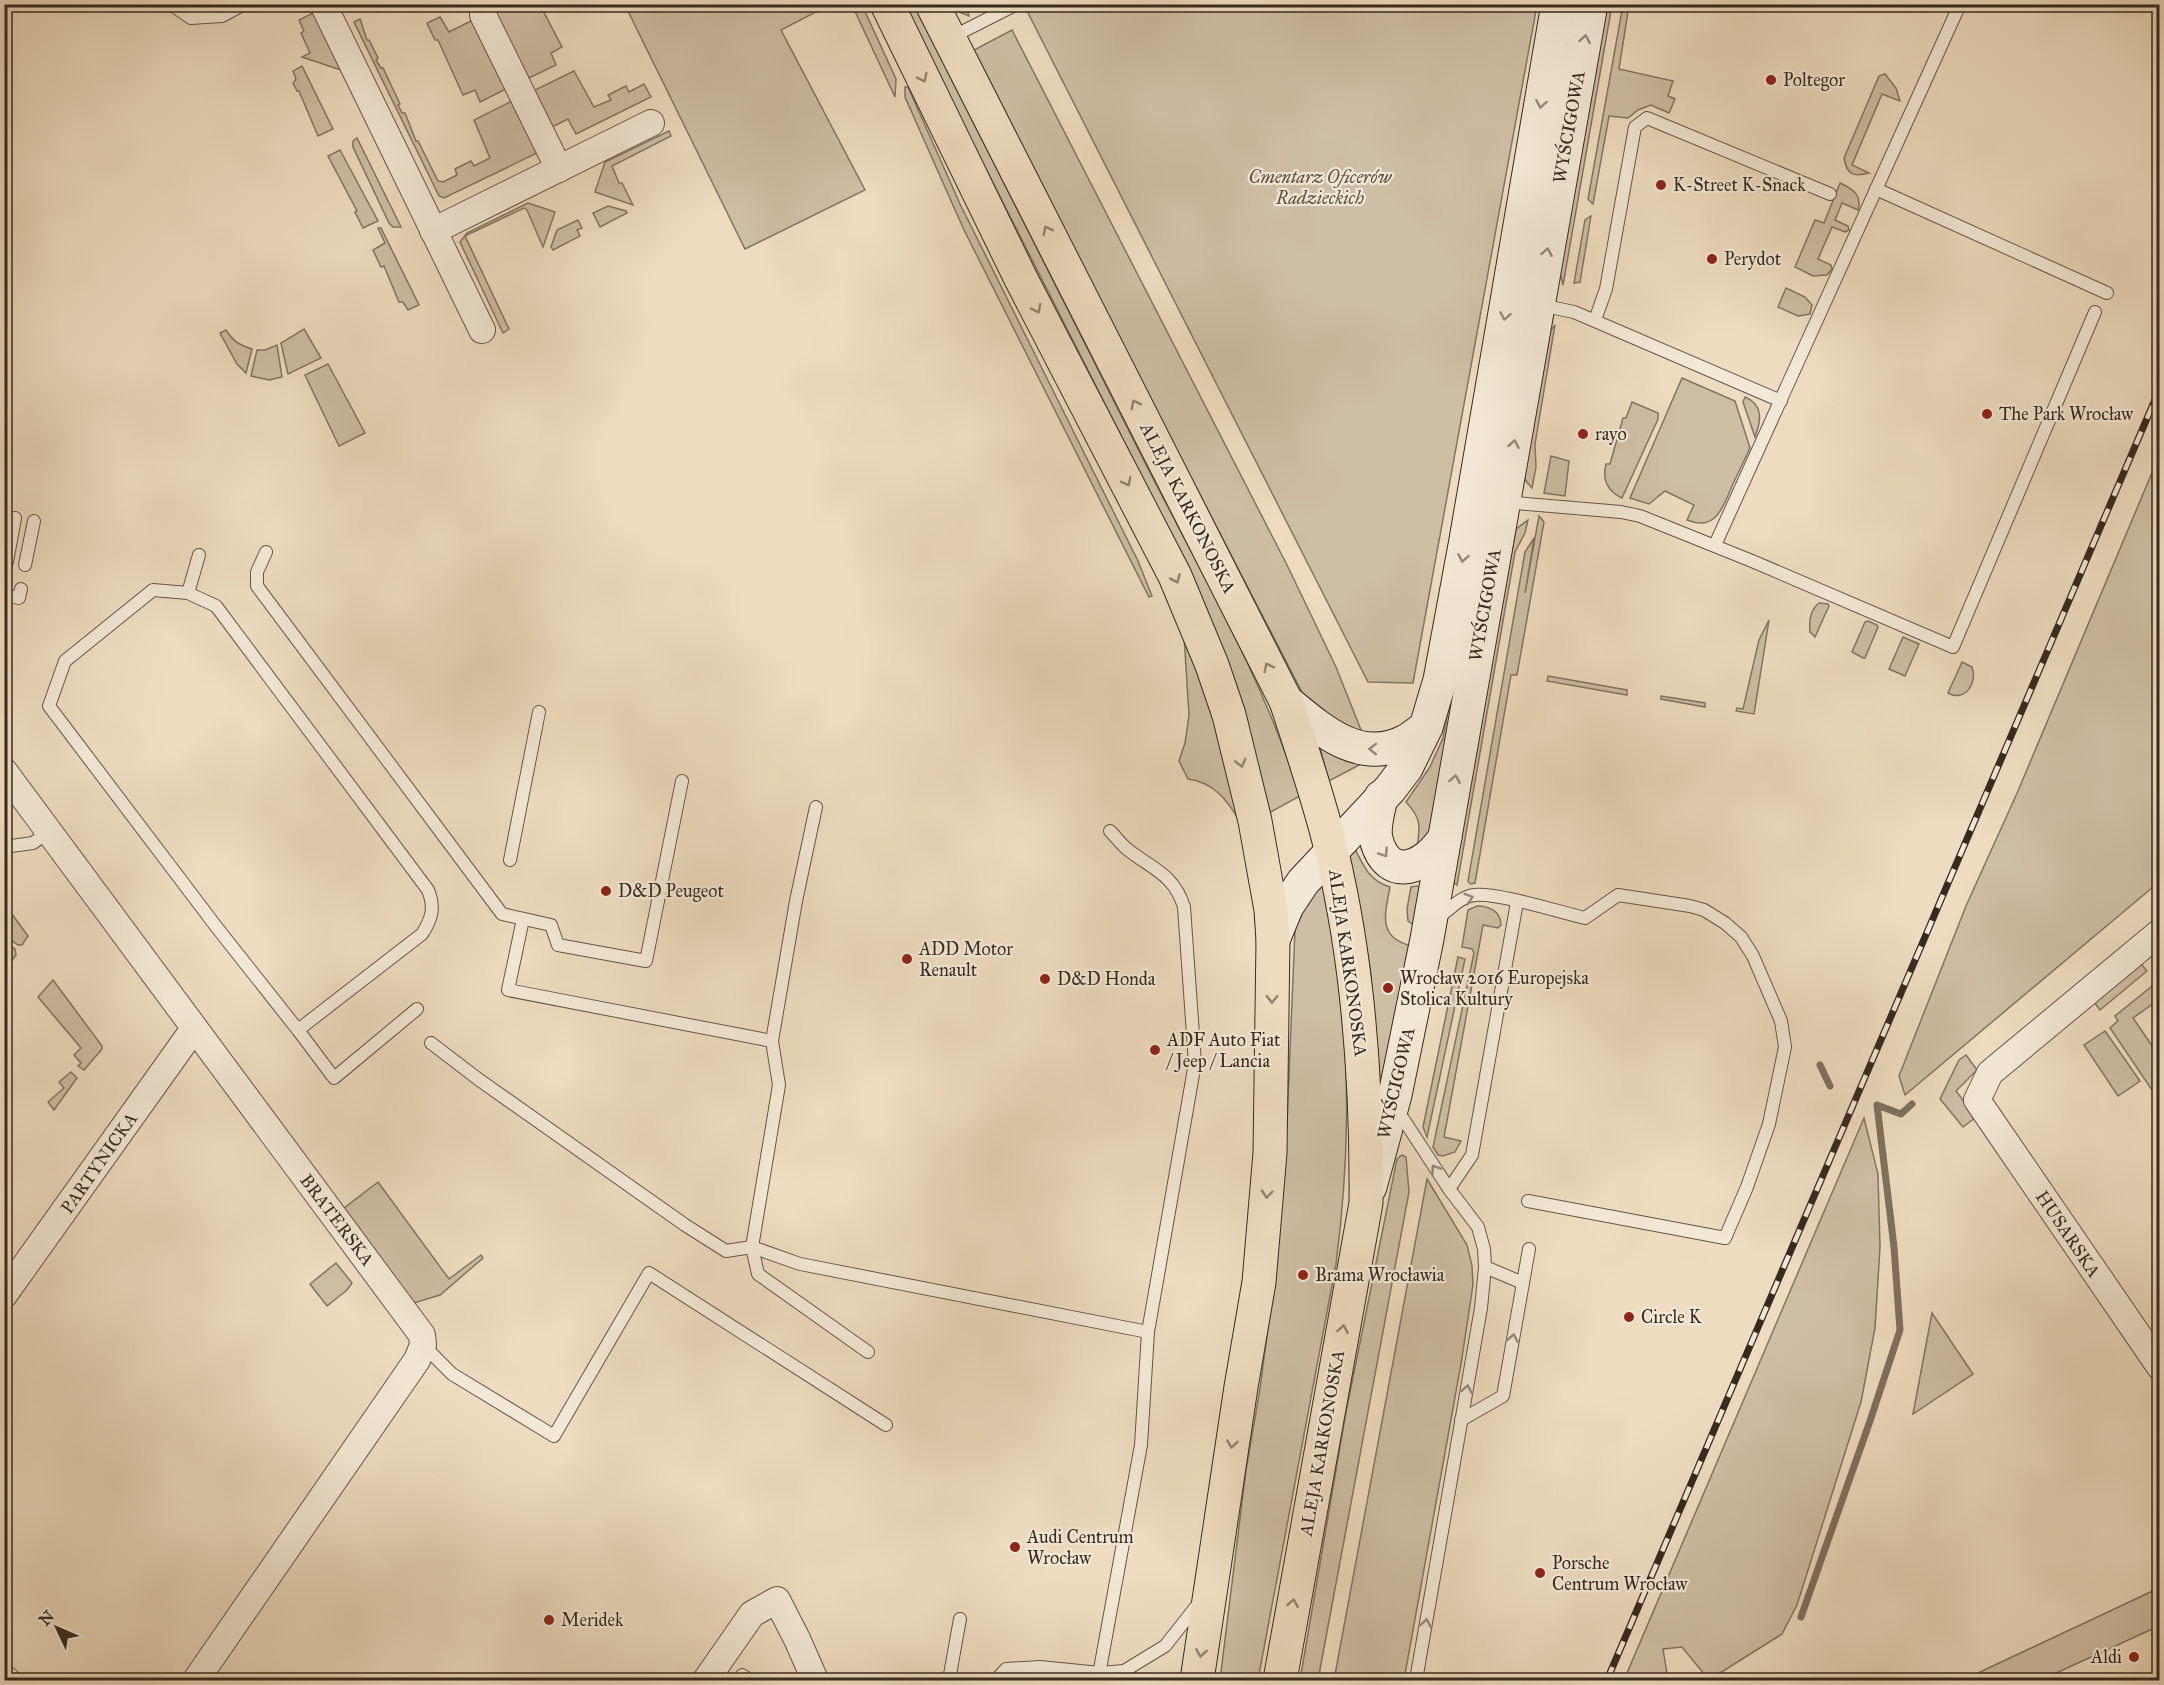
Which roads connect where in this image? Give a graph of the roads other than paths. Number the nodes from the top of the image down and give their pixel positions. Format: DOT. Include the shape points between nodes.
graph roads {
  1 [pos="171,4"];
  2 [pos="244,4"];
  3 [pos="323,4"];
  4 [pos="887,4"];
  5 [pos="932,4"];
  6 [pos="1558,4"];
  7 [pos="1591,4"];
  8 [pos="1960,4"];
  9 [pos="1013,6"];
  10 [pos="483,15"];
  11 [pos="949,38"];
  12 [pos="651,123"];
  13 [pos="559,169"];
  14 [pos="1876,189"];
  15 [pos="1830,194"];
  16 [pos="433,231"];
  17 [pos="2107,293"];
  18 [pos="1538,304"];
  19 [pos="2095,312"];
  20 [pos="1595,320"];
  21 [pos="482,330"];
  22 [pos="1781,400"];
  23 [pos="1488,501"];
  24 [pos="15,518"];
  25 [pos="34,521"];
  26 [pos="1715,545"];
  27 [pos="266,552"];
  28 [pos="199,555"];
  29 [pos="7,562"];
  30 [pos="25,565"];
  31 [pos="21,589"];
  32 [pos="188,593"];
  33 [pos="4,595"];
  34 [pos="1286,701"];
  35 [pos="539,712"];
  36 [pos="1426,727"];
  37 [pos="4,771"];
  38 [pos="682,782"];
  39 [pos="1382,797"];
  40 [pos="816,807"];
  41 [pos="1110,831"];
  42 [pos="48,832"];
  43 [pos="1444,837"];
  44 [pos="4,847"];
  45 [pos="1332,850"];
  46 [pos="510,860"];
  47 [pos="1517,902"];
  48 [pos="523,919"];
  49 [pos="1429,926"];
  50 [pos="2160,932"];
  51 [pos="1273,940"];
  52 [pos="417,1009"];
  53 [pos="298,1030"];
  54 [pos="196,1031"];
  55 [pos="772,1041"];
  56 [pos="431,1043"];
  57 [pos="1393,1104"];
  58 [pos="1449,1189"];
  59 [pos="1528,1201"];
  60 [pos="1366,1203"];
  61 [pos="752,1247"];
  62 [pos="1529,1249"];
  63 [pos="1485,1267"];
  64 [pos="1523,1283"];
  65 [pos="4,1295"];
  66 [pos="1149,1332"];
  67 [pos="423,1345"];
  68 [pos="868,1352"];
  69 [pos="2160,1367"];
  70 [pos="1461,1420"];
  71 [pos="886,1425"];
  72 [pos="1212,1585"];
  73 [pos="960,1619"];
  74 [pos="1099,1677"];
  75 [pos="196,1680"];
  76 [pos="706,1680"];
  77 [pos="739,1680"];
  78 [pos="749,1680"];
  79 [pos="815,1680"];
  80 [pos="949,1680"];
  81 [pos="996,1680"];
  82 [pos="1197,1680"];
  83 [pos="1280,1680"];
  84 [pos="1416,1680"];
  1 -- 2 [label="lane" via="191,18 222,16"];
  3 -- 16 [label="street"];
  4 -- 51 [label="main road, one-way" via="1021,279 1175,576 1212,665 1229,715 1255,821"];
  5 -- 11 [label="main road, ALEJA KARKONOSKA"];
  6 -- 23 [label="main road, WYŚCIGOWA, one-way"];
  18 -- 7 [label="main road, WYŚCIGOWA, one-way"];
  8 -- 14 [label="lane"];
  9 -- 11 [label="lane"];
  10 -- 13 [label="street"];
  34 -- 11 [label="main road, ALEJA KARKONOSKA, one-way"];
  12 -- 13 [label="street"];
  13 -- 16 [label="street"];
  14 -- 17 [label="lane"];
  14 -- 22 [label="lane"];
  15 -- 20 [label="lane" via="1647,118 1635,127 1606,289"];
  16 -- 21 [label="street"];
  18 -- 20 [label="lane"];
  23 -- 18 [label="main road, WYŚCIGOWA, one-way"];
  19 -- 26 [label="lane" via="1953,647"];
  20 -- 22 [label="lane"];
  22 -- 26 [label="lane"];
  23 -- 26 [label="lane" via="1631,514"];
  23 -- 36 [label="main road, WYŚCIGOWA, one-way"];
  43 -- 23 [label="main road, WYŚCIGOWA, one-way"];
  24 -- 29 [label="lane"];
  25 -- 30 [label="lane"];
  27 -- 48 [label="lane" via="257,572 257,586 502,914"];
  28 -- 32 [label="lane"];
  31 -- 33 [label="lane" via="19,598"];
  32 -- 53 [label="lane" via="216,606 428,890 433,902 432,915 422,934"];
  32 -- 53 [label="lane" via="153,590 65,661 49,706"];
  36 -- 34 [label="main road, one-way" via="1390,747 1354,747 1319,728"];
  34 -- 45 [label="main road, ALEJA KARKONOSKA"];
  35 -- 46 [label="lane"];
  36 -- 39 [label="main road, WYŚCIGOWA" via="1406,768"];
  37 -- 42 [label="street, BRATERSKA"];
  38 -- 48 [label="lane" via="646,961 558,945 551,925"];
  39 -- 43 [label="main road, one-way" via="1375,837 1385,857 1395,865 1424,862"];
  39 -- 45 [label="main road, WYŚCIGOWA"];
  40 -- 55 [label="lane" via="795,901"];
  41 -- 66 [label="lane" via="1125,848 1163,873 1178,889 1184,907 1195,1063"];
  42 -- 44 [label="lane" via="33,843"];
  42 -- 54 [label="street, BRATERSKA"];
  43 -- 49 [label="main road, WYŚCIGOWA"];
  45 -- 51 [label="main road, WYŚCIGOWA" via="1294,894"];
  45 -- 60 [label="main road, ALEJA KARKONOSKA" via="1358,1012 1366,1130"];
  49 -- 47 [label="lane, one-way" via="1456,903 1473,895"];
  47 -- 58 [label="lane" via="1472,1155"];
  47 -- 59 [label="lane" via="1585,918 1618,895 1704,910 1741,937 1753,956 1781,1021 1785,1047 1769,1124 1748,1187 1725,1238"];
  48 -- 55 [label="lane" via="507,990"];
  49 -- 57 [label="main road, WYŚCIGOWA"];
  50 -- 69 [label="street, HUSARSKA" via="1990,1073 1977,1100"];
  51 -- 72 [label="main road, one-way" via="1270,1153 1260,1282"];
  52 -- 53 [label="lane" via="334,1078"];
  54 -- 65 [label="street, PARTYNICKA"];
  54 -- 67 [label="street, BRATERSKA" via="416,1326"];
  55 -- 61 [label="lane" via="779,1085"];
  56 -- 61 [label="lane" via="710,1241 726,1251"];
  58 -- 57 [label="lane, one-way"];
  57 -- 60 [label="main road, WYŚCIGOWA"];
  58 -- 63 [label="lane" via="1478,1227"];
  83 -- 60 [label="main road, ALEJA KARKONOSKA, one-way"];
  61 -- 66 [label="lane" via="800,1264"];
  61 -- 68 [label="lane" via="758,1274"];
  62 -- 64 [label="lane"];
  63 -- 64 [label="lane"];
  70 -- 63 [label="lane, one-way"];
  70 -- 64 [label="lane, one-way" via="1503,1396"];
  66 -- 74 [label="lane" via="1141,1445"];
  67 -- 71 [label="lane" via="452,1374 554,1436 649,1273"];
  67 -- 75 [label="street" via="417,1360"];
  84 -- 70 [label="lane, one-way"];
  72 -- 74 [label="lane" via="1165,1646 1124,1671"];
  72 -- 82 [label="main road, one-way"];
  73 -- 80 [label="lane"];
  74 -- 81 [label="lane" via="1040,1667 1006,1669"];
  76 -- 79 [label="street" via="752,1614 777,1600"];
  77 -- 78 [label="lane" via="742,1675"];
}
